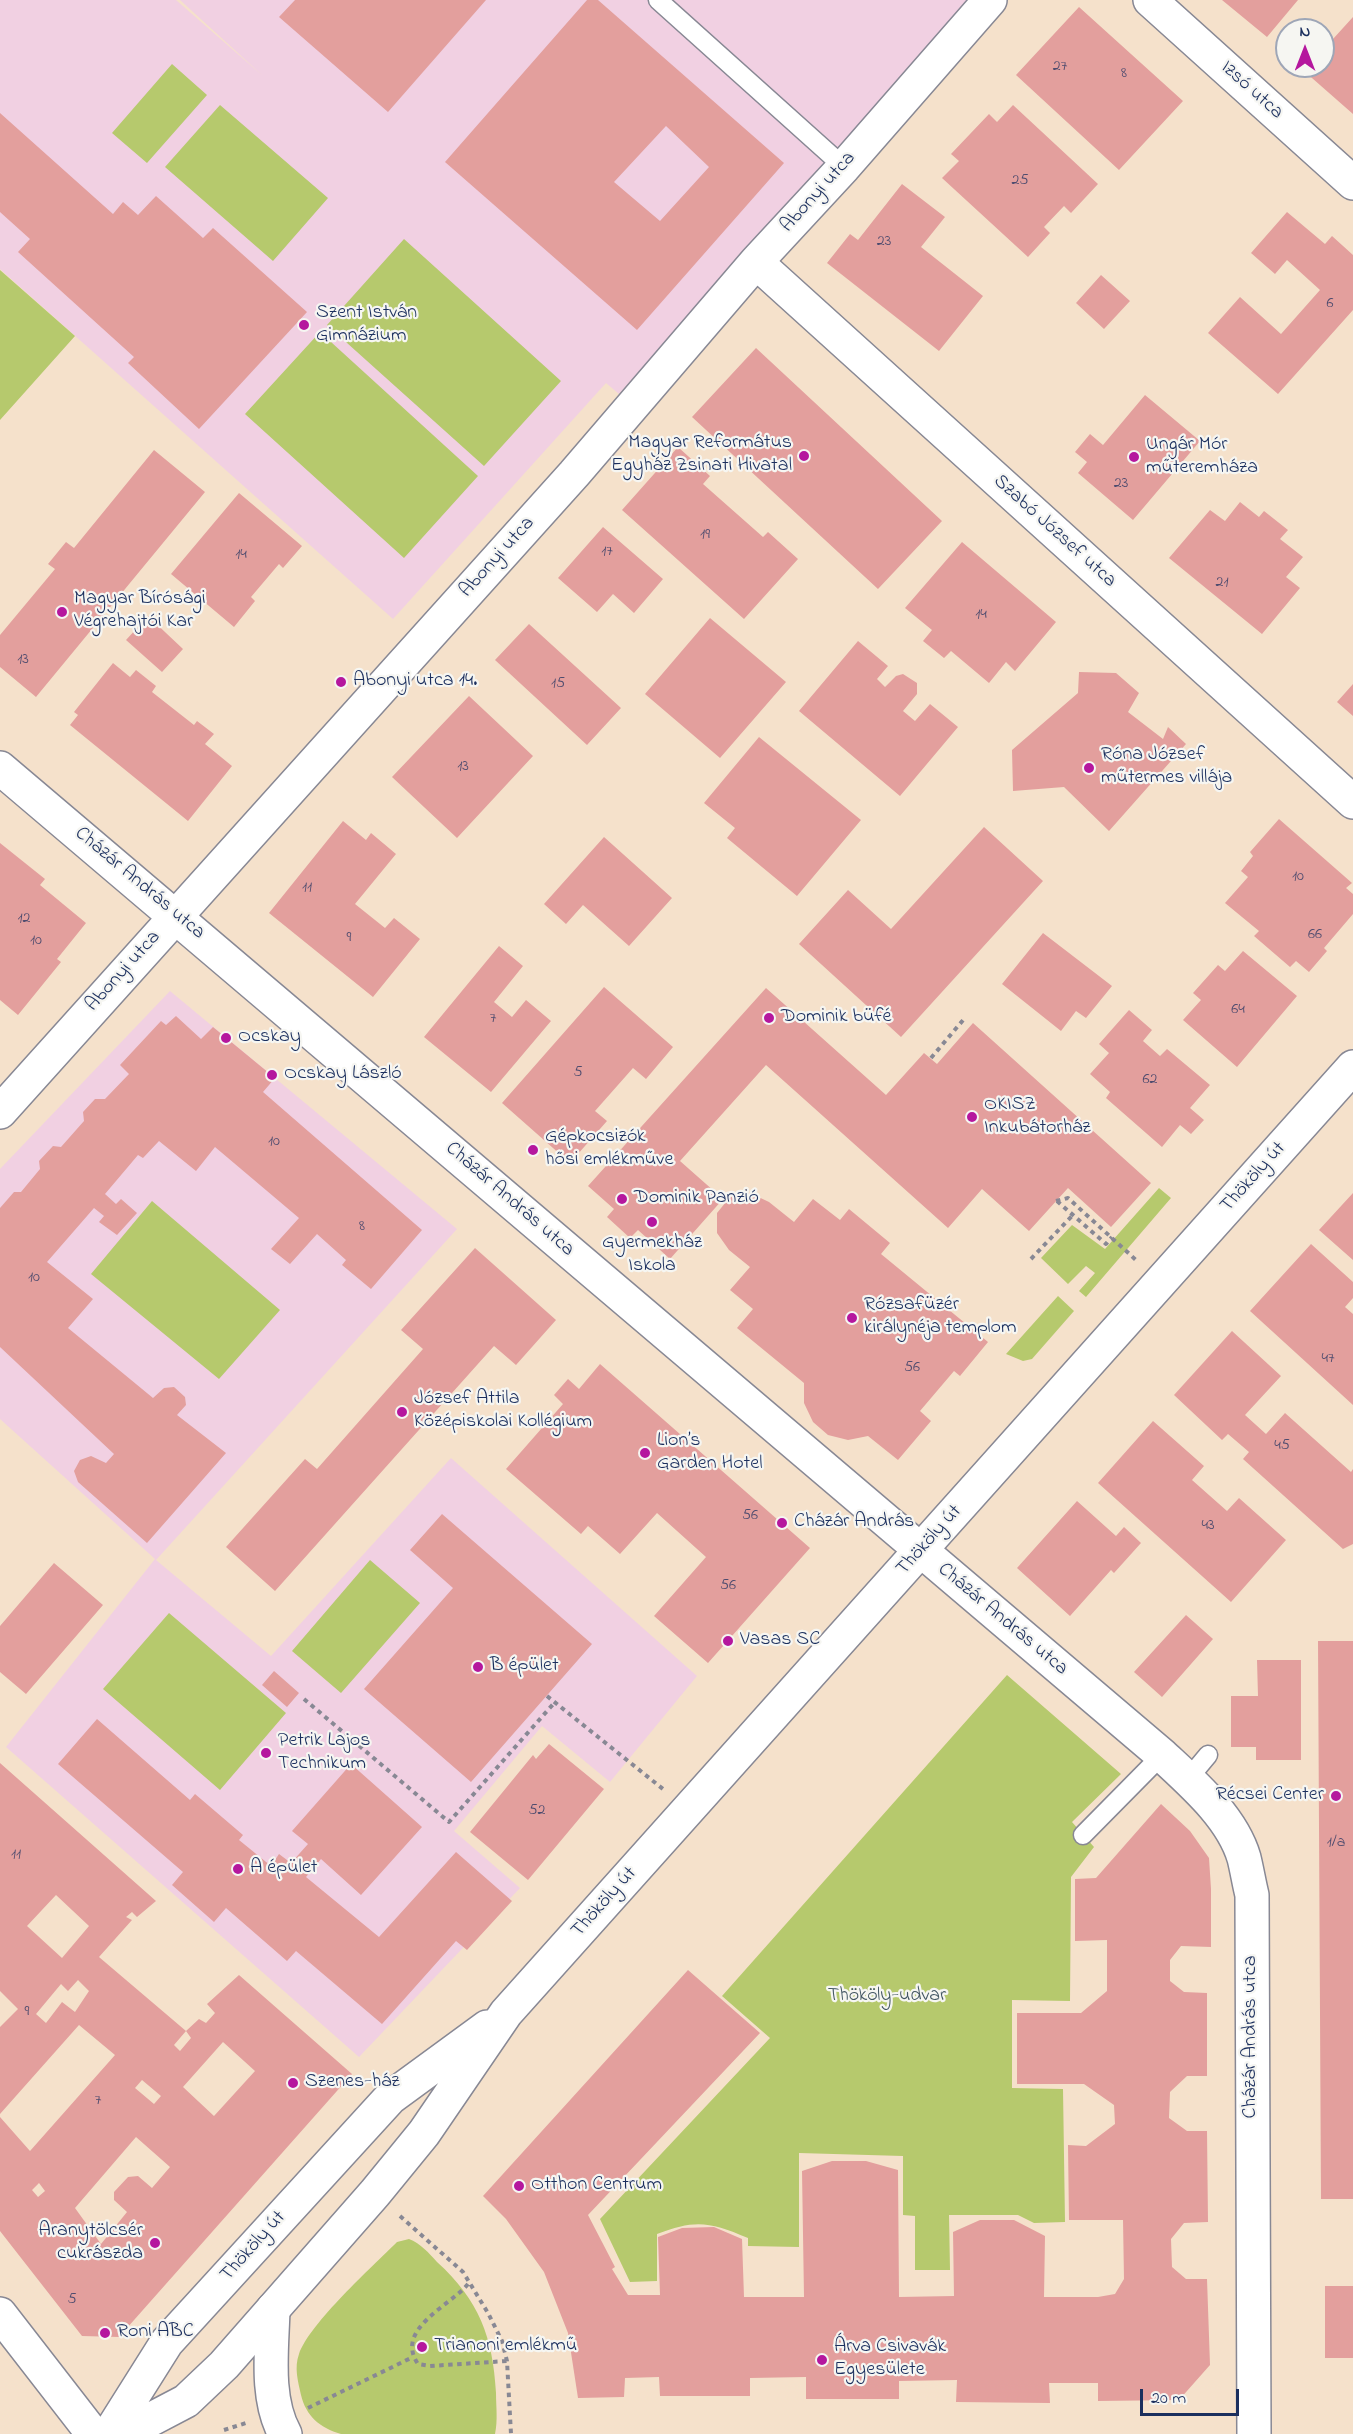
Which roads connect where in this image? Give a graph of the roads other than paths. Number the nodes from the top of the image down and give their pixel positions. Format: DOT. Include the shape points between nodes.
graph roads {
  1 [pos="658,0"];
  2 [pos="990,0"];
  3 [pos="1150,0"];
  4 [pos="844,167"];
  5 [pos="1353,183"];
  6 [pos="756,262"];
  7 [pos="0,768"];
  8 [pos="1353,802"];
  9 [pos="175,915"];
  10 [pos="1353,1067"];
  11 [pos="0,1112"];
  12 [pos="921,1551"];
  13 [pos="1161,1755"];
  14 [pos="1083,1834"];
  15 [pos="506,2013"];
  16 [pos="273,2309"];
  17 [pos="0,2314"];
  18 [pos="280,2424"];
  19 [pos="93,2434"];
  20 [pos="109,2434"];
  21 [pos="123,2434"];
  22 [pos="1254,2434"];
  1 -- 4 [label="lane"];
  2 -- 4 [label="street, Abonyi utca"];
  3 -- 5 [label="street, Izsó utca"];
  4 -- 6 [label="street, Abonyi utca"];
  6 -- 8 [label="street, Szabó József utca"];
  6 -- 9 [label="street, Abonyi utca" via="574,474"];
  7 -- 9 [label="street, Cházár András utca"];
  9 -- 11 [label="street, Abonyi utca"];
  9 -- 12 [label="street, Cházár András utca"];
  10 -- 12 [label="street, Thököly út"];
  12 -- 13 [label="street, Cházár András utca"];
  12 -- 15 [label="street, Thököly út"];
  13 -- 14 [label="lane"];
  13 -- 22 [label="street, Cházár András utca" via="1198,1767 1243,1856 1252,1895"];
  15 -- 16 [label="street, Thököly út" via="424,2133"];
  15 -- 20 [label="street, Thököly út" via="390,2098 166,2342"];
  16 -- 18 [label="street" via="272,2362"];
  16 -- 21 [label="street, Thököly út" via="186,2401"];
  17 -- 19 [label="street"];
}
